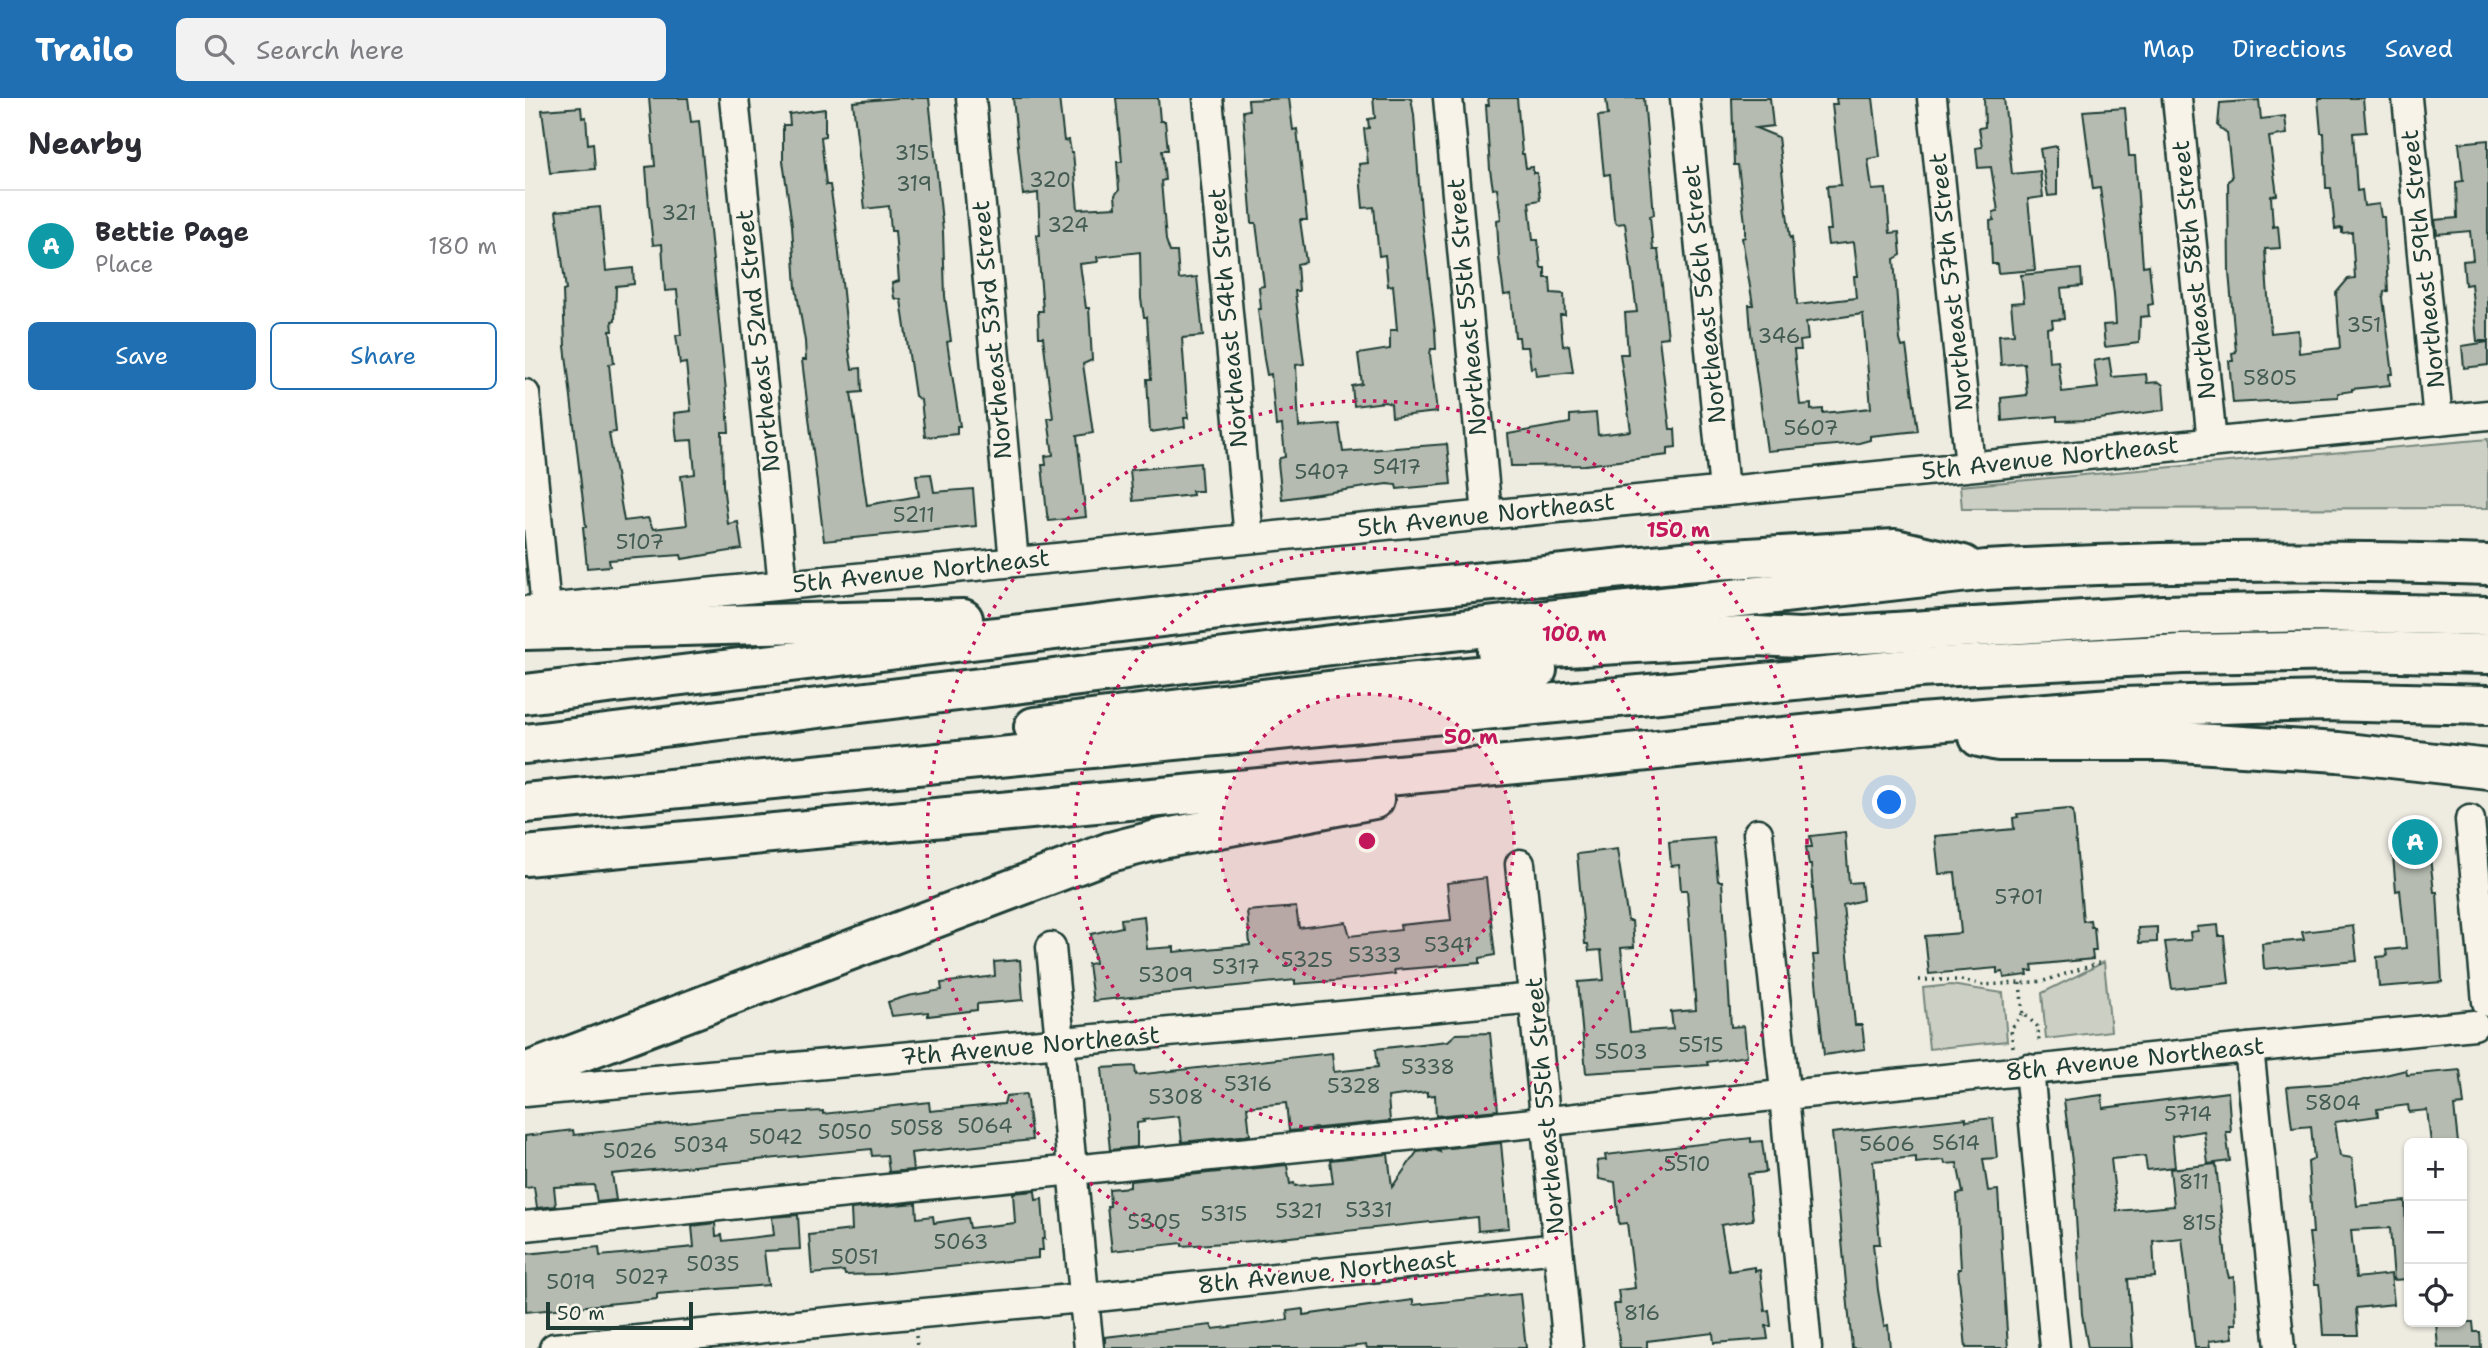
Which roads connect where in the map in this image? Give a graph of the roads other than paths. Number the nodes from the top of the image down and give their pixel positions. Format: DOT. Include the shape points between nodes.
graph roads {
  1 [pos="734,98"];
  2 [pos="971,98"];
  3 [pos="1208,98"];
  4 [pos="1448,98"];
  5 [pos="1685,98"];
  6 [pos="1932,98"];
  7 [pos="2177,98"];
  8 [pos="2407,98"];
  9 [pos="525,394"];
  10 [pos="2488,415"];
  11 [pos="2438,419"];
  12 [pos="2212,442"];
  13 [pos="1970,466"];
  14 [pos="1724,490"];
  15 [pos="1487,515"];
  16 [pos="1249,538"];
  17 [pos="1014,562"];
  18 [pos="2488,565"];
  19 [pos="1986,570"];
  20 [pos="783,585"];
  21 [pos="1294,601"];
  22 [pos="2488,615"];
  23 [pos="532,616"];
  24 [pos="1800,638"];
  25 [pos="1356,642"];
  26 [pos="2488,654"];
  27 [pos="525,694"];
  28 [pos="2488,705"];
  29 [pos="1908,724"];
  30 [pos="525,744"];
  31 [pos="1571,759"];
  32 [pos="2488,769"];
  33 [pos="782,777"];
  34 [pos="525,803"];
  35 [pos="2470,820"];
  36 [pos="1758,833"];
  37 [pos="525,856"];
  38 [pos="1520,864"];
  39 [pos="1051,947"];
  40 [pos="1535,998"];
  41 [pos="2484,1017"];
  42 [pos="1059,1044"];
  43 [pos="2249,1048"];
  44 [pos="2027,1053"];
  45 [pos="525,1073"];
  46 [pos="525,1092"];
  47 [pos="1784,1094"];
  48 [pos="1546,1121"];
  49 [pos="1073,1170"];
  50 [pos="525,1226"];
  51 [pos="1558,1248"];
  52 [pos="1084,1297"];
  53 [pos="554,1348"];
  54 [pos="1090,1348"];
  55 [pos="1568,1348"];
  56 [pos="1807,1348"];
  57 [pos="2055,1348"];
  58 [pos="2280,1348"];
  1 -- 20 [label="street, Northeast 52nd Street"];
  2 -- 17 [label="street, Northeast 53rd Street"];
  3 -- 16 [label="street, Northeast 54th Street"];
  4 -- 15 [label="street, Northeast 55th Street"];
  5 -- 14 [label="street, Northeast 56th Street"];
  6 -- 13 [label="street, Northeast 57th Street"];
  7 -- 12 [label="street, Northeast 58th Street"];
  8 -- 11 [label="street, Northeast 59th Street"];
  9 -- 23 [label="street"];
  10 -- 11 [label="street, 5th Avenue Northeast"];
  11 -- 12 [label="street, 5th Avenue Northeast"];
  12 -- 13 [label="street, 5th Avenue Northeast"];
  13 -- 14 [label="street, 5th Avenue Northeast"];
  14 -- 15 [label="street, 5th Avenue Northeast"];
  15 -- 16 [label="street, 5th Avenue Northeast"];
  16 -- 17 [label="street, 5th Avenue Northeast"];
  17 -- 20 [label="street, 5th Avenue Northeast"];
  18 -- 19 [label="highway" via="2355,562"];
  19 -- 21 [label="highway" via="1895,549 1683,562"];
  19 -- 25 [label="highway"];
  20 -- 23 [label="street, 5th Avenue Northeast"];
  21 -- 23 [label="highway" via="1086,616"];
  21 -- 27 [label="highway"];
  22 -- 24 [label="highway" via="2163,615"];
  24 -- 25 [label="highway" via="1757,636 1417,655"];
  24 -- 33 [label="highway" via="1755,648 1336,690 922,740"];
  25 -- 30 [label="highway"];
  26 -- 33 [label="highway" via="2182,654 1991,663"];
  28 -- 29 [label="highway" via="2223,703"];
  29 -- 31 [label="highway"];
  29 -- 32 [label="highway" via="1998,741 2164,741 2338,752"];
  31 -- 37 [label="highway"];
  31 -- 45 [label="highway" via="1110,852"];
  33 -- 34 [label="highway"];
  35 -- 41 [label="street"];
  36 -- 47 [label="street"];
  38 -- 40 [label="street, Northeast 55th Street"];
  39 -- 42 [label="street"];
  40 -- 42 [label="street, 7th Avenue Northeast"];
  40 -- 48 [label="street, Northeast 55th Street"];
  41 -- 43 [label="street, 8th Avenue Northeast"];
  42 -- 46 [label="street, 7th Avenue Northeast"];
  42 -- 49 [label="street"];
  43 -- 44 [label="street, 8th Avenue Northeast"];
  43 -- 58 [label="street"];
  44 -- 47 [label="street, 8th Avenue Northeast"];
  44 -- 57 [label="street"];
  47 -- 48 [label="street, 8th Avenue Northeast"];
  47 -- 56 [label="street"];
  48 -- 49 [label="street, 8th Avenue Northeast"];
  48 -- 51 [label="street, Northeast 55th Street"];
  49 -- 50 [label="street, 8th Avenue Northeast"];
  49 -- 52 [label="street"];
  51 -- 52 [label="street, 8th Avenue Northeast"];
  51 -- 55 [label="street, Northeast 55th Street"];
  52 -- 53 [label="street, 8th Avenue Northeast"];
  52 -- 54 [label="street"];
}
